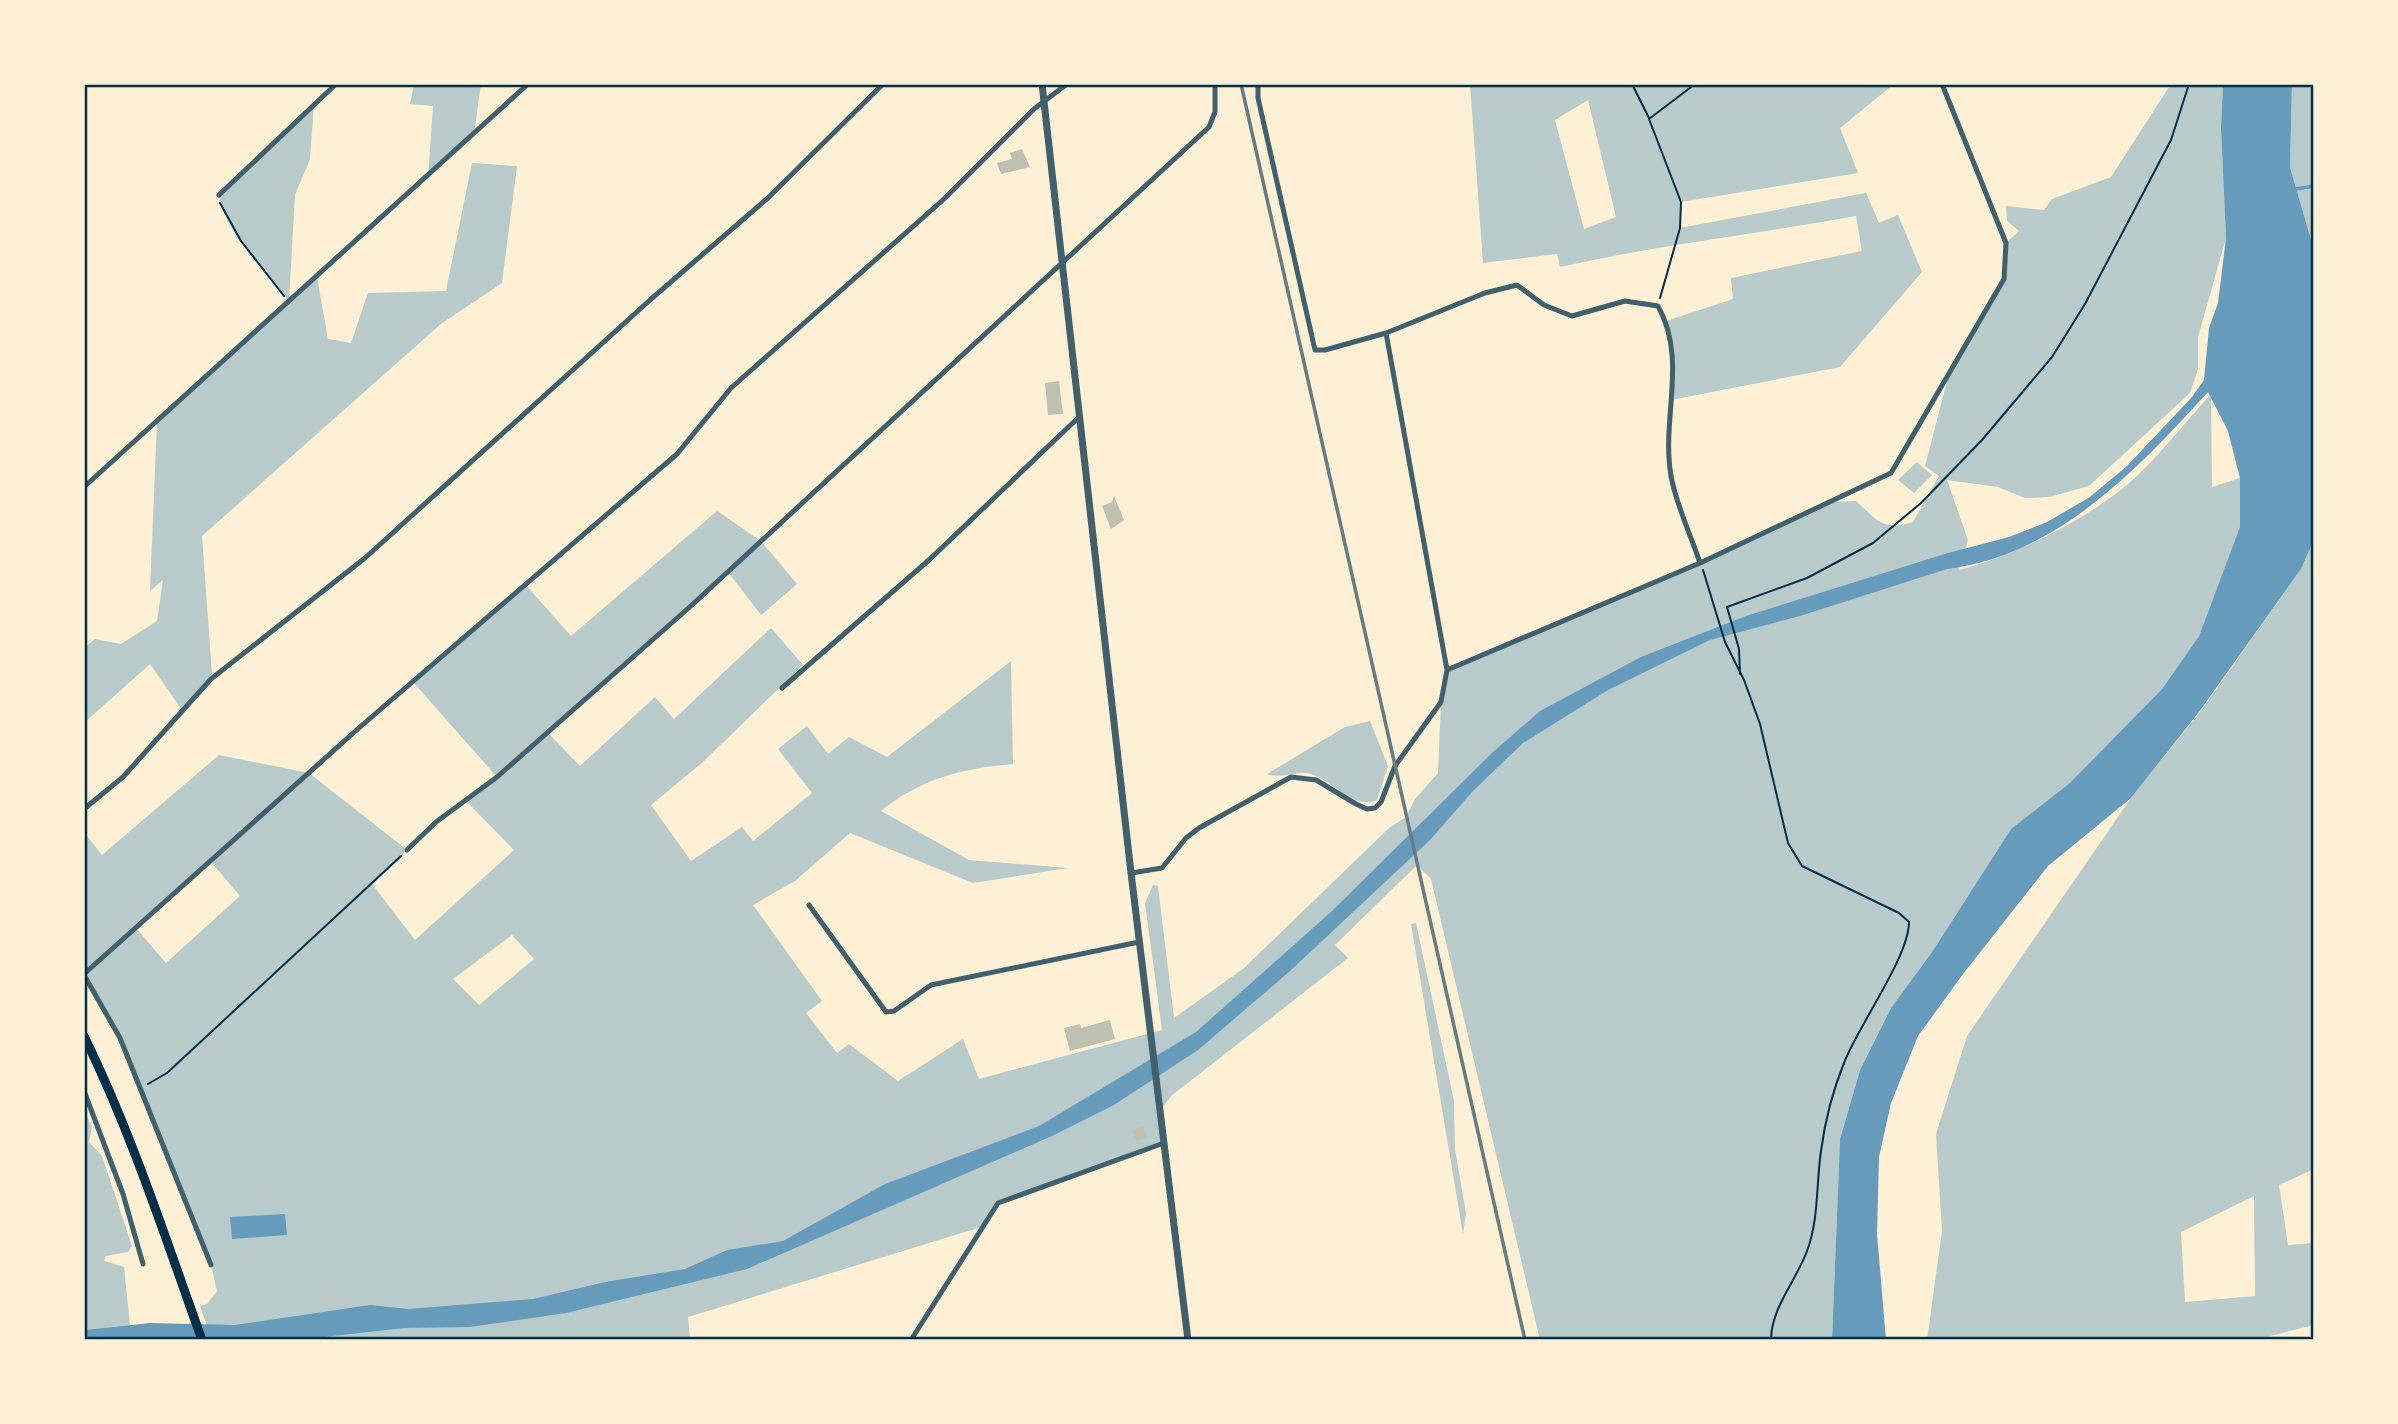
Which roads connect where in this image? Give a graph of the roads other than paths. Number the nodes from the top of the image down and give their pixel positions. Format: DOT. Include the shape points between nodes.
graph roads {
  1 [pos="336,84"];
  2 [pos="528,84"];
  3 [pos="883,84"];
  4 [pos="1042,84"];
  5 [pos="1067,84"];
  6 [pos="1214,84"];
  7 [pos="1258,84"];
  8 [pos="1942,84"];
  9 [pos="1044,103"];
  10 [pos="219,195"];
  11 [pos="1062,261"];
  12 [pos="1386,332"];
  13 [pos="1079,417"];
  14 [pos="84,487"];
  15 [pos="1700,563"];
  16 [pos="1447,670"];
  17 [pos="782,688"];
  18 [pos="84,809"];
  19 [pos="407,850"];
  20 [pos="1130,873"];
  21 [pos="809,905"];
  22 [pos="1139,942"];
  23 [pos="84,975"];
  24 [pos="84,1035"];
  25 [pos="84,1091"];
  26 [pos="1164,1143"];
  27 [pos="143,1264"];
  28 [pos="211,1265"];
  29 [pos="202,1340"];
  30 [pos="911,1340"];
  31 [pos="1188,1340"];
  1 -- 10 [label="street"];
  2 -- 14 [label="street"];
  3 -- 18 [label="street" via="769,197 365,558 211,679 122,777"];
  4 -- 9 [label="street"];
  5 -- 9 [label="street"];
  6 -- 11 [label="street" via="1215,112 1209,127"];
  7 -- 12 [label="street" via="1315,350"];
  8 -- 15 [label="street" via="2006,243 2004,279 1891,473"];
  9 -- 11 [label="street"];
  9 -- 23 [label="street" via="935,207 731,388 677,454 360,727"];
  11 -- 13 [label="street"];
  11 -- 19 [label="street" via="692,605 497,778 436,822"];
  12 -- 15 [label="street" via="1517,285 1544,305 1572,316 1625,301 1658,306 1674,346 1668,438 1671,477"];
  12 -- 16 [label="street"];
  13 -- 17 [label="street" via="929,560"];
  13 -- 20 [label="street"];
  15 -- 16 [label="street"];
  16 -- 20 [label="street" via="1441,702 1395,766 1375,808 1356,804 1316,780 1291,777 1199,828 1162,868"];
  20 -- 22 [label="street"];
  21 -- 22 [label="street" via="887,1012 932,985"];
  22 -- 26 [label="street"];
  23 -- 28 [label="street" via="120,1038"];
  24 -- 29 [label="highway" via="145,1176"];
  25 -- 27 [label="street" via="123,1194"];
  26 -- 30 [label="street" via="998,1203"];
  26 -- 31 [label="street"];
}
